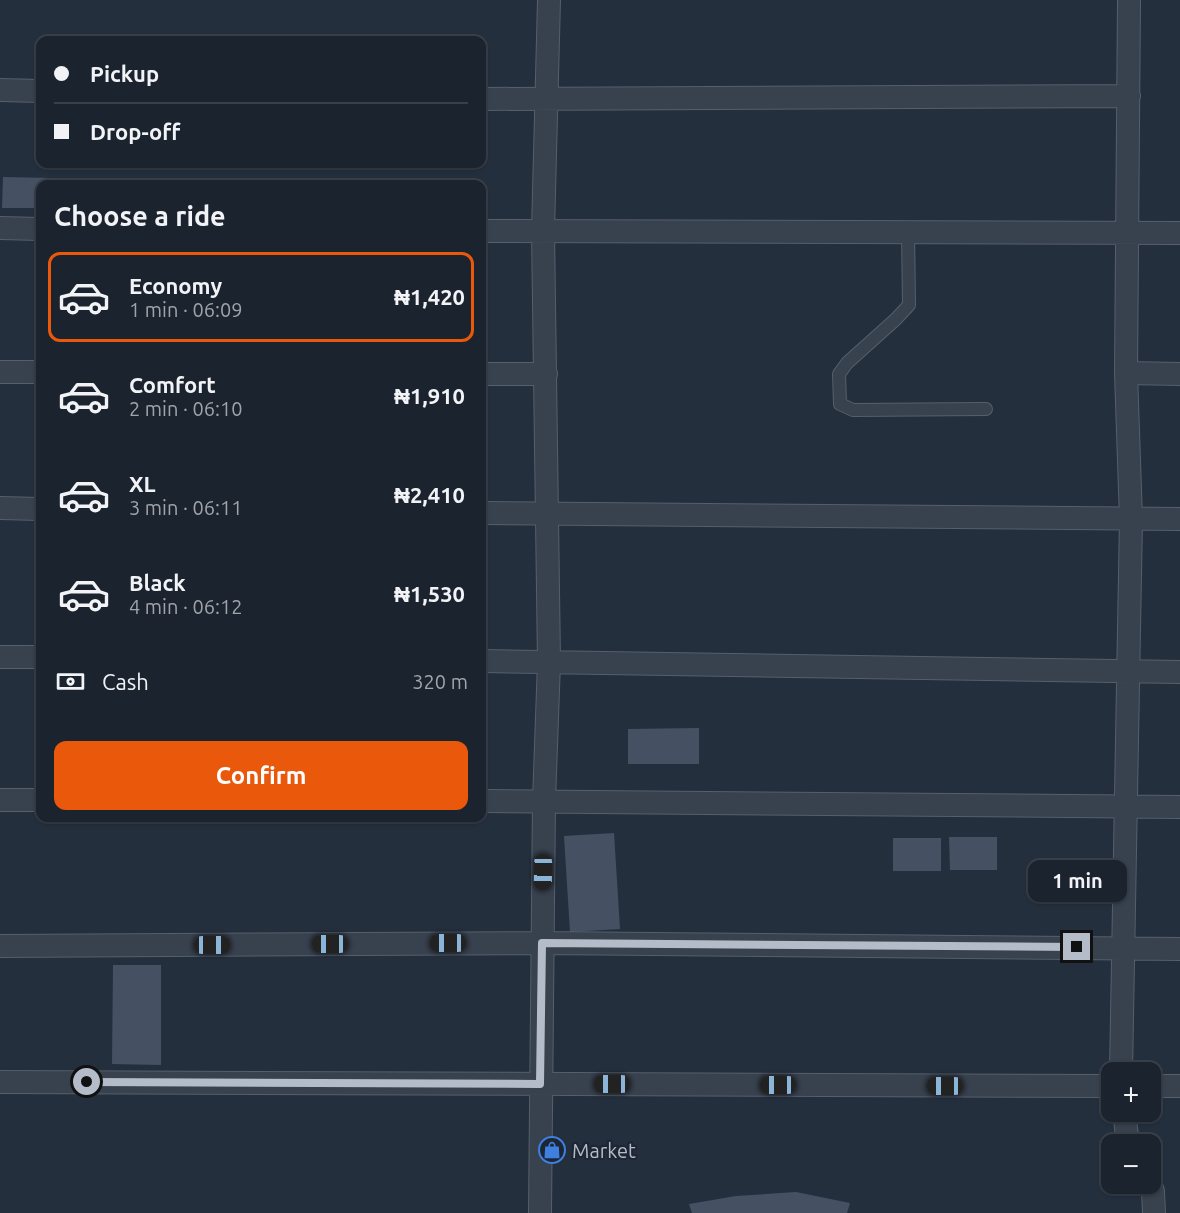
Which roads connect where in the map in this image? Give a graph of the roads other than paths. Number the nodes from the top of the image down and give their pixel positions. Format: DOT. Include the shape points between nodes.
graph roads {
  1 [pos="549,0"];
  2 [pos="1129,0"];
  3 [pos="0,90"];
  4 [pos="36,91"];
  5 [pos="1129,96"];
  6 [pos="486,99"];
  7 [pos="546,100"];
  8 [pos="0,228"];
  9 [pos="36,229"];
  10 [pos="486,231"];
  11 [pos="543,231"];
  12 [pos="908,232"];
  13 [pos="1128,232"];
  14 [pos="1180,232"];
  15 [pos="0,372"];
  16 [pos="36,372"];
  17 [pos="1126,373"];
  18 [pos="486,374"];
  19 [pos="546,374"];
  20 [pos="1180,374"];
  21 [pos="986,409"];
  22 [pos="0,508"];
  23 [pos="36,509"];
  24 [pos="486,513"];
  25 [pos="548,514"];
  26 [pos="1131,519"];
  27 [pos="1180,519"];
  28 [pos="0,657"];
  29 [pos="36,657"];
  30 [pos="486,661"];
  31 [pos="549,662"];
  32 [pos="1128,671"];
  33 [pos="1180,672"];
  34 [pos="0,800"];
  35 [pos="36,800"];
  36 [pos="486,801"];
  37 [pos="544,801"];
  38 [pos="1126,807"];
  39 [pos="1180,807"];
  40 [pos="542,943"];
  41 [pos="0,946"];
  42 [pos="1124,948"];
  43 [pos="1180,949"];
  44 [pos="1121,1062"];
  45 [pos="0,1082"];
  46 [pos="540,1084"];
  47 [pos="1101,1086"];
  48 [pos="1161,1086"];
  49 [pos="1180,1086"];
  50 [pos="1153,1194"];
  51 [pos="540,1213"];
  52 [pos="1154,1213"];
  1 -- 7 [label="street"];
  2 -- 5 [label="street"];
  3 -- 4 [label="street"];
  5 -- 7 [label="street"];
  5 -- 13 [label="street"];
  6 -- 7 [label="street"];
  7 -- 11 [label="street"];
  8 -- 9 [label="street"];
  10 -- 11 [label="street"];
  11 -- 12 [label="street"];
  11 -- 19 [label="street"];
  12 -- 13 [label="street"];
  12 -- 21 [label="lane" via="909,305 839,374 840,404 853,410"];
  13 -- 14 [label="street"];
  13 -- 17 [label="street"];
  15 -- 16 [label="street"];
  17 -- 20 [label="street"];
  17 -- 26 [label="street"];
  18 -- 19 [label="street"];
  19 -- 25 [label="street"];
  22 -- 23 [label="street"];
  24 -- 25 [label="street"];
  25 -- 26 [label="street"];
  25 -- 31 [label="street"];
  26 -- 27 [label="street"];
  26 -- 32 [label="street"];
  28 -- 29 [label="street"];
  30 -- 31 [label="street"];
  31 -- 32 [label="street"];
  31 -- 37 [label="street"];
  32 -- 33 [label="street"];
  32 -- 38 [label="street"];
  34 -- 35 [label="street"];
  36 -- 37 [label="street"];
  37 -- 38 [label="street"];
  37 -- 40 [label="street"];
  38 -- 39 [label="street"];
  38 -- 42 [label="street"];
  40 -- 41 [label="street"];
  40 -- 42 [label="street"];
  40 -- 46 [label="street"];
  42 -- 43 [label="street"];
  42 -- 44 [label="street"];
  45 -- 46 [label="street"];
  46 -- 47 [label="street"];
  46 -- 51 [label="street"];
  48 -- 49 [label="street"];
  50 -- 52 [label="street"];
}
